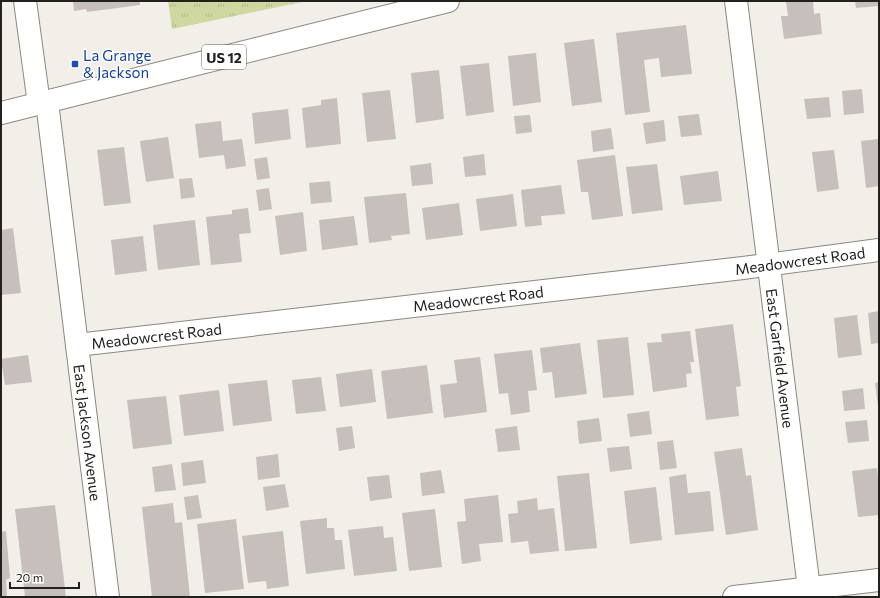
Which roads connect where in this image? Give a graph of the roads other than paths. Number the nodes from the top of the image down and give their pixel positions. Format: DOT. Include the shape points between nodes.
graph roads {
  1 [pos="25,1"];
  2 [pos="448,1"];
  3 [pos="736,1"];
  4 [pos="43,103"];
  5 [pos="1,113"];
  6 [pos="879,250"];
  7 [pos="768,265"];
  8 [pos="77,345"];
  9 [pos="879,580"];
  10 [pos="810,593"];
  11 [pos="108,597"];
  12 [pos="734,597"];
  1 -- 4 [label="street, East Jackson Avenue"];
  2 -- 4 [label="street, US 12"];
  3 -- 7 [label="street, East Garfield Avenue"];
  4 -- 5 [label="street, US 12"];
  4 -- 8 [label="street, East Jackson Avenue"];
  6 -- 7 [label="street, Meadowcrest Road"];
  7 -- 8 [label="street, Meadowcrest Road"];
  7 -- 10 [label="street, East Garfield Avenue"];
  8 -- 11 [label="street, East Jackson Avenue"];
  9 -- 10 [label="street"];
  10 -- 12 [label="street"];
}
